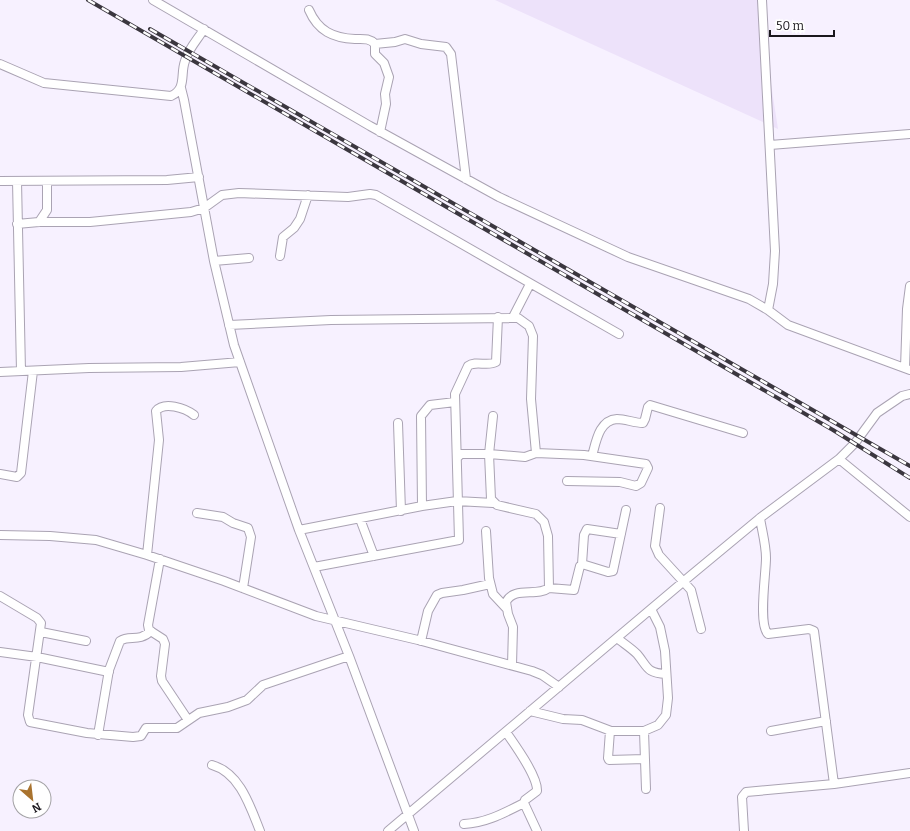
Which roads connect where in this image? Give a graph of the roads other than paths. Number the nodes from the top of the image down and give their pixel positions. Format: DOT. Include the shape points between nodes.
graph roads {
  1 [pos="153,0"];
  2 [pos="762,0"];
  3 [pos="309,10"];
  4 [pos="204,29"];
  5 [pos="375,44"];
  6 [pos="0,64"];
  7 [pos="181,88"];
  8 [pos="380,132"];
  9 [pos="910,134"];
  10 [pos="770,145"];
  11 [pos="199,177"];
  12 [pos="466,179"];
  13 [pos="0,181"];
  14 [pos="16,181"];
  15 [pos="48,181"];
  16 [pos="308,195"];
  17 [pos="204,208"];
  18 [pos="39,222"];
  19 [pos="18,224"];
  20 [pos="280,256"];
  21 [pos="249,258"];
  22 [pos="214,261"];
  23 [pos="530,284"];
  24 [pos="910,286"];
  25 [pos="768,310"];
  26 [pos="498,317"];
  27 [pos="513,317"];
  28 [pos="228,326"];
  29 [pos="619,334"];
  30 [pos="240,362"];
  31 [pos="907,369"];
  32 [pos="21,371"];
  33 [pos="33,371"];
  34 [pos="0,372"];
  35 [pos="910,394"];
  36 [pos="455,402"];
  37 [pos="194,415"];
  38 [pos="493,416"];
  39 [pos="398,423"];
  40 [pos="743,433"];
  41 [pos="536,453"];
  42 [pos="489,454"];
  43 [pos="592,456"];
  44 [pos="456,458"];
  45 [pos="839,460"];
  46 [pos="0,474"];
  47 [pos="567,481"];
  48 [pos="457,501"];
  49 [pos="493,503"];
  50 [pos="422,506"];
  51 [pos="660,508"];
  52 [pos="626,510"];
  53 [pos="401,511"];
  54 [pos="197,513"];
  55 [pos="910,517"];
  56 [pos="760,518"];
  57 [pos="360,519"];
  58 [pos="299,530"];
  59 [pos="486,532"];
  60 [pos="621,534"];
  61 [pos="0,535"];
  62 [pos="147,554"];
  63 [pos="374,556"];
  64 [pos="160,559"];
  65 [pos="582,564"];
  66 [pos="314,567"];
  67 [pos="684,581"];
  68 [pos="490,584"];
  69 [pos="243,588"];
  70 [pos="549,588"];
  71 [pos="0,596"];
  72 [pos="507,609"];
  73 [pos="651,609"];
  74 [pos="334,620"];
  75 [pos="701,629"];
  76 [pos="151,631"];
  77 [pos="40,632"];
  78 [pos="617,638"];
  79 [pos="86,641"];
  80 [pos="422,641"];
  81 [pos="0,652"];
  82 [pos="349,656"];
  83 [pos="37,657"];
  84 [pos="512,665"];
  85 [pos="109,672"];
  86 [pos="666,674"];
  87 [pos="559,687"];
  88 [pos="530,711"];
  89 [pos="188,720"];
  90 [pos="826,721"];
  91 [pos="610,731"];
  92 [pos="644,731"];
  93 [pos="771,731"];
  94 [pos="506,732"];
  95 [pos="98,735"];
  96 [pos="645,759"];
  97 [pos="212,765"];
  98 [pos="910,773"];
  99 [pos="834,784"];
  100 [pos="646,789"];
  101 [pos="524,803"];
  102 [pos="406,815"];
  103 [pos="464,824"];
  104 [pos="260,831"];
  105 [pos="388,831"];
  106 [pos="414,831"];
  107 [pos="537,831"];
  108 [pos="744,831"];
  1 -- 4 [label="street"];
  2 -- 10 [label="street"];
  3 -- 5 [label="street" via="325,32 345,38 367,38"];
  4 -- 7 [label="street" via="184,62"];
  4 -- 8 [label="street"];
  5 -- 8 [label="street" via="375,54 384,63 389,77"];
  5 -- 12 [label="street" via="405,39 421,44 440,45 449,50"];
  6 -- 7 [label="street" via="44,83 171,96"];
  7 -- 11 [label="street"];
  8 -- 12 [label="street"];
  9 -- 10 [label="street"];
  10 -- 25 [label="street" via="775,251"];
  11 -- 15 [label="street" via="166,180"];
  11 -- 17 [label="street"];
  12 -- 25 [label="street" via="628,257 750,299"];
  13 -- 14 [label="street"];
  14 -- 15 [label="street"];
  14 -- 19 [label="street"];
  15 -- 18 [label="street" via="47,210"];
  16 -- 17 [label="street" via="222,195"];
  16 -- 20 [label="street" via="300,219 284,237"];
  16 -- 23 [label="street" via="376,195"];
  17 -- 18 [label="street" via="169,215 119,220"];
  17 -- 22 [label="street"];
  18 -- 19 [label="street"];
  19 -- 32 [label="street"];
  21 -- 22 [label="street"];
  22 -- 28 [label="street"];
  23 -- 27 [label="street"];
  23 -- 29 [label="street"];
  24 -- 31 [label="street" via="907,308"];
  25 -- 31 [label="street" via="788,325"];
  26 -- 27 [label="street"];
  26 -- 28 [label="street" via="331,320"];
  26 -- 36 [label="street" via="497,359 492,364 474,363 468,366 456,390"];
  27 -- 41 [label="street" via="529,326 533,336 531,399"];
  28 -- 30 [label="street"];
  30 -- 33 [label="street" via="162,368"];
  30 -- 58 [label="street"];
  32 -- 33 [label="street"];
  32 -- 34 [label="street"];
  33 -- 46 [label="street" via="21,473 17,477"];
  35 -- 45 [label="street" via="902,396 877,413 855,444"];
  36 -- 44 [label="street"];
  36 -- 50 [label="street" via="430,405 420,416"];
  37 -- 62 [label="street" via="185,409 172,406 160,407 156,411 159,440"];
  38 -- 42 [label="street"];
  39 -- 53 [label="street"];
  40 -- 43 [label="street" via="650,405 643,423 618,419 606,422 601,427"];
  41 -- 42 [label="street" via="525,457"];
  41 -- 43 [label="street"];
  42 -- 44 [label="street" via="461,454"];
  42 -- 49 [label="street" via="489,482"];
  43 -- 47 [label="street" via="646,464 648,468 641,483 636,486 620,482"];
  44 -- 48 [label="street"];
  45 -- 55 [label="street"];
  45 -- 56 [label="street"];
  48 -- 49 [label="street"];
  48 -- 50 [label="street"];
  48 -- 63 [label="street" via="460,538 457,542"];
  49 -- 70 [label="street" via="530,511 544,522 548,536"];
  50 -- 53 [label="street"];
  51 -- 67 [label="street" via="655,546 659,555"];
  52 -- 60 [label="street"];
  53 -- 57 [label="street"];
  54 -- 69 [label="street" via="223,516 250,531"];
  56 -- 67 [label="street"];
  56 -- 90 [label="street" via="766,557 763,606 766,632 772,635 809,629 814,631"];
  57 -- 58 [label="street"];
  57 -- 63 [label="street"];
  58 -- 66 [label="street"];
  59 -- 68 [label="street"];
  60 -- 65 [label="street" via="587,529 584,535"];
  60 -- 65 [label="street" via="613,571 608,572"];
  61 -- 62 [label="street" via="84,538"];
  62 -- 64 [label="street"];
  63 -- 66 [label="street"];
  64 -- 69 [label="street"];
  64 -- 76 [label="street" via="148,625"];
  65 -- 70 [label="street" via="574,590"];
  66 -- 74 [label="street"];
  67 -- 73 [label="street"];
  67 -- 75 [label="street" via="692,593"];
  68 -- 72 [label="street" via="495,598"];
  68 -- 80 [label="street" via="437,595 428,611"];
  69 -- 74 [label="street" via="316,616"];
  70 -- 72 [label="street" via="544,591 512,595 506,602"];
  71 -- 77 [label="street" via="37,618 41,623"];
  72 -- 84 [label="street" via="513,627"];
  73 -- 78 [label="street"];
  73 -- 86 [label="street" via="660,627"];
  74 -- 80 [label="street"];
  74 -- 82 [label="street"];
  76 -- 85 [label="street" via="143,637 120,641"];
  76 -- 89 [label="street" via="160,636 165,644 161,676 164,686"];
  77 -- 79 [label="street"];
  77 -- 83 [label="street"];
  78 -- 86 [label="street" via="636,653 652,672"];
  78 -- 87 [label="street"];
  80 -- 84 [label="street"];
  81 -- 83 [label="street"];
  82 -- 89 [label="street" via="263,685 247,700 228,708 199,713"];
  82 -- 102 [label="street"];
  83 -- 85 [label="street"];
  83 -- 95 [label="street" via="28,714 30,722"];
  84 -- 87 [label="street" via="542,675"];
  85 -- 95 [label="street"];
  86 -- 92 [label="street" via="666,716 658,725"];
  87 -- 88 [label="street"];
  88 -- 91 [label="street" via="563,719 582,720"];
  88 -- 94 [label="street"];
  89 -- 95 [label="street" via="177,728 146,728 139,737"];
  90 -- 93 [label="street"];
  90 -- 99 [label="street"];
  91 -- 92 [label="street"];
  91 -- 96 [label="street" via="609,760"];
  92 -- 96 [label="street"];
  94 -- 101 [label="street" via="527,763 538,788"];
  94 -- 102 [label="street"];
  96 -- 100 [label="street"];
  97 -- 104 [label="street" via="223,768 237,781"];
  98 -- 99 [label="street"];
  99 -- 108 [label="street" via="746,792 742,797"];
  101 -- 103 [label="street" via="494,818"];
  101 -- 107 [label="street"];
  102 -- 105 [label="street"];
  102 -- 106 [label="street"];
}
